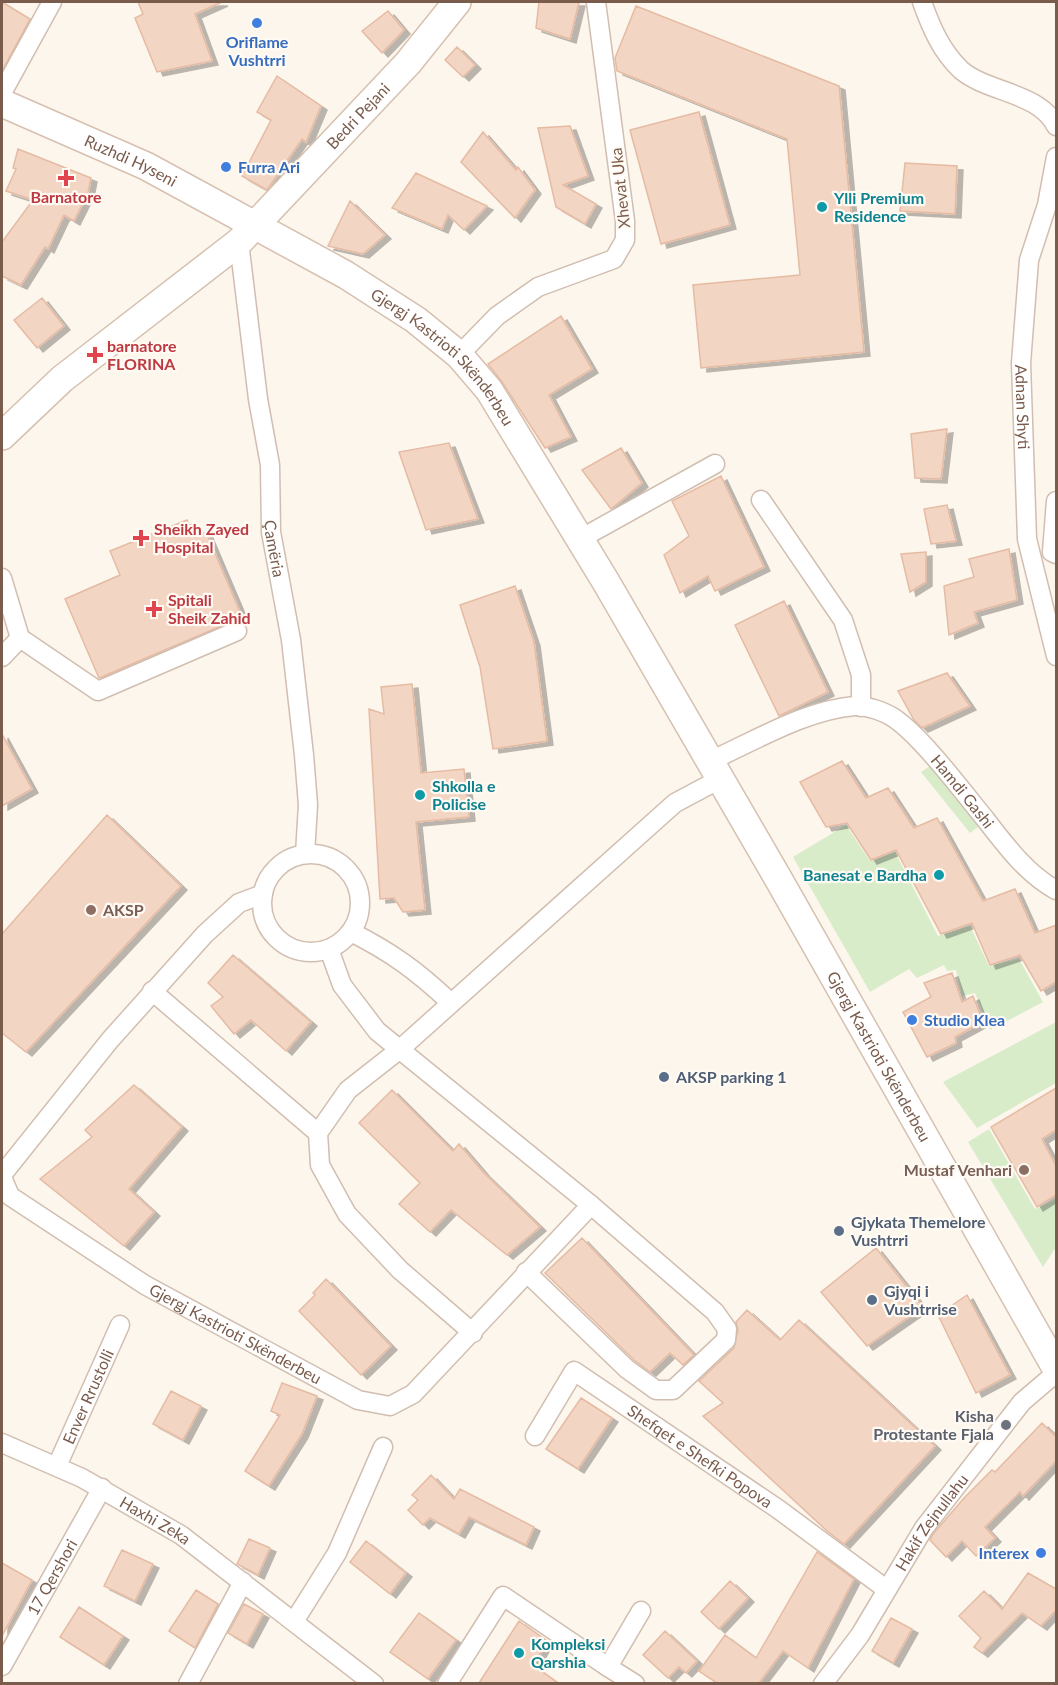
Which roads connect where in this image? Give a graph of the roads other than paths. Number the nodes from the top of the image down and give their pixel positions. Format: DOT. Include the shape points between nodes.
graph roads {
  1 [pos="52,2"];
  2 [pos="457,2"];
  3 [pos="596,2"];
  4 [pos="922,2"];
  5 [pos="2,93"];
  6 [pos="2,103"];
  7 [pos="1056,126"];
  8 [pos="1056,157"];
  9 [pos="247,235"];
  10 [pos="459,355"];
  11 [pos="2,436"];
  12 [pos="715,464"];
  13 [pos="761,500"];
  14 [pos="1056,501"];
  15 [pos="580,539"];
  16 [pos="1056,554"];
  17 [pos="2,578"];
  18 [pos="237,631"];
  19 [pos="20,638"];
  20 [pos="1056,656"];
  21 [pos="2,657"];
  22 [pos="861,706"];
  23 [pos="715,770"];
  24 [pos="305,854"];
  25 [pos="1056,890"];
  26 [pos="263,894"];
  27 [pos="351,932"];
  28 [pos="329,949"];
  29 [pos="152,992"];
  30 [pos="450,1002"];
  31 [pos="399,1050"];
  32 [pos="318,1133"];
  33 [pos="2,1176"];
  34 [pos="591,1205"];
  35 [pos="526,1272"];
  36 [pos="120,1325"];
  37 [pos="473,1333"];
  38 [pos="1056,1368"];
  39 [pos="1056,1373"];
  40 [pos="535,1436"];
  41 [pos="2,1443"];
  42 [pos="383,1447"];
  43 [pos="57,1466"];
  44 [pos="102,1488"];
  45 [pos="243,1582"];
  46 [pos="886,1590"];
  47 [pos="641,1611"];
  48 [pos="295,1620"];
  49 [pos="2,1666"];
  50 [pos="608,1667"];
  51 [pos="188,1683"];
  52 [pos="374,1683"];
  53 [pos="447,1683"];
  54 [pos="635,1683"];
  55 [pos="823,1683"];
  1 -- 5 [label="street"];
  2 -- 9 [label="street, Bedri Pejani" via="408,63"];
  3 -- 10 [label="street, Xhevat Uka" via="625,240 614,259 537,287 497,316"];
  4 -- 7 [label="street" via="934,33 963,71 1028,101 1053,119"];
  6 -- 9 [label="street, Ruzhdi Hyseni" via="146,166"];
  8 -- 20 [label="street, Adnan Shyti" via="1047,205 1029,260 1021,363 1027,538"];
  9 -- 10 [label="street, Gjergj Kastrioti Skënderbeu" via="346,275 416,320"];
  9 -- 11 [label="street" via="62,379"];
  9 -- 24 [label="street, Çamëria" via="258,399 270,465 271,532 291,640 304,755 308,805"];
  10 -- 15 [label="street, Gjergj Kastrioti Skënderbeu" via="489,390"];
  12 -- 15 [label="street"];
  13 -- 22 [label="street" via="843,620 861,675"];
  14 -- 16 [label="street" via="1052,552"];
  15 -- 23 [label="street, Gjergj Kastrioti Skënderbeu"];
  17 -- 19 [label="street"];
  18 -- 19 [label="street" via="98,691"];
  19 -- 21 [label="street"];
  22 -- 23 [label="street, Hamdi Gashi" via="801,721"];
  22 -- 25 [label="street, Hamdi Gashi" via="893,718 913,736 1007,847 1040,882"];
  23 -- 30 [label="street"];
  23 -- 38 [label="street, Gjergj Kastrioti Skënderbeu"];
  24 -- 26 [label="street" via="294,856 275,869"];
  24 -- 27 [label="street" via="338,861 354,878 359,888 360,911"];
  26 -- 28 [label="street" via="263,913 276,938 301,951"];
  26 -- 29 [label="street, Gjergj Kastrioti Skënderbeu" via="239,903"];
  27 -- 28 [label="street"];
  27 -- 30 [label="street" via="390,951"];
  28 -- 31 [label="street" via="342,985 355,1005"];
  29 -- 32 [label="street"];
  29 -- 33 [label="street, Gjergj Kastrioti Skënderbeu"];
  30 -- 31 [label="street"];
  31 -- 32 [label="street" via="348,1090"];
  31 -- 34 [label="street"];
  32 -- 37 [label="street" via="320,1165 347,1214 400,1270"];
  33 -- 37 [label="street, Gjergj Kastrioti Skënderbeu" via="10,1196 145,1285 358,1400 390,1406 413,1395"];
  34 -- 35 [label="street, Gjergj Kastrioti Skënderbeu"];
  34 -- 35 [label="street" via="715,1312 727,1329 726,1340 673,1390 656,1390 627,1369"];
  35 -- 37 [label="street, Gjergj Kastrioti Skënderbeu"];
  36 -- 43 [label="street, Enver Rrustolli"];
  39 -- 46 [label="street, Hakif Zejnullahu" via="1022,1402 961,1478"];
  40 -- 46 [label="street, Shefqet e Shefki Popova" via="574,1371 777,1509"];
  41 -- 43 [label="street, Haxhi Zeka"];
  42 -- 48 [label="street" via="338,1553"];
  43 -- 44 [label="street, Haxhi Zeka"];
  44 -- 45 [label="street, Haxhi Zeka" via="182,1535"];
  44 -- 49 [label="street, 17 Qershori"];
  45 -- 48 [label="street, Haxhi Zeka"];
  45 -- 51 [label="street"];
  46 -- 55 [label="street, Hakif Zejnullahu" via="860,1635"];
  47 -- 50 [label="street"];
  48 -- 52 [label="street, Haxhi Zeka"];
  50 -- 53 [label="street" via="503,1596"];
  50 -- 54 [label="street"];
}
